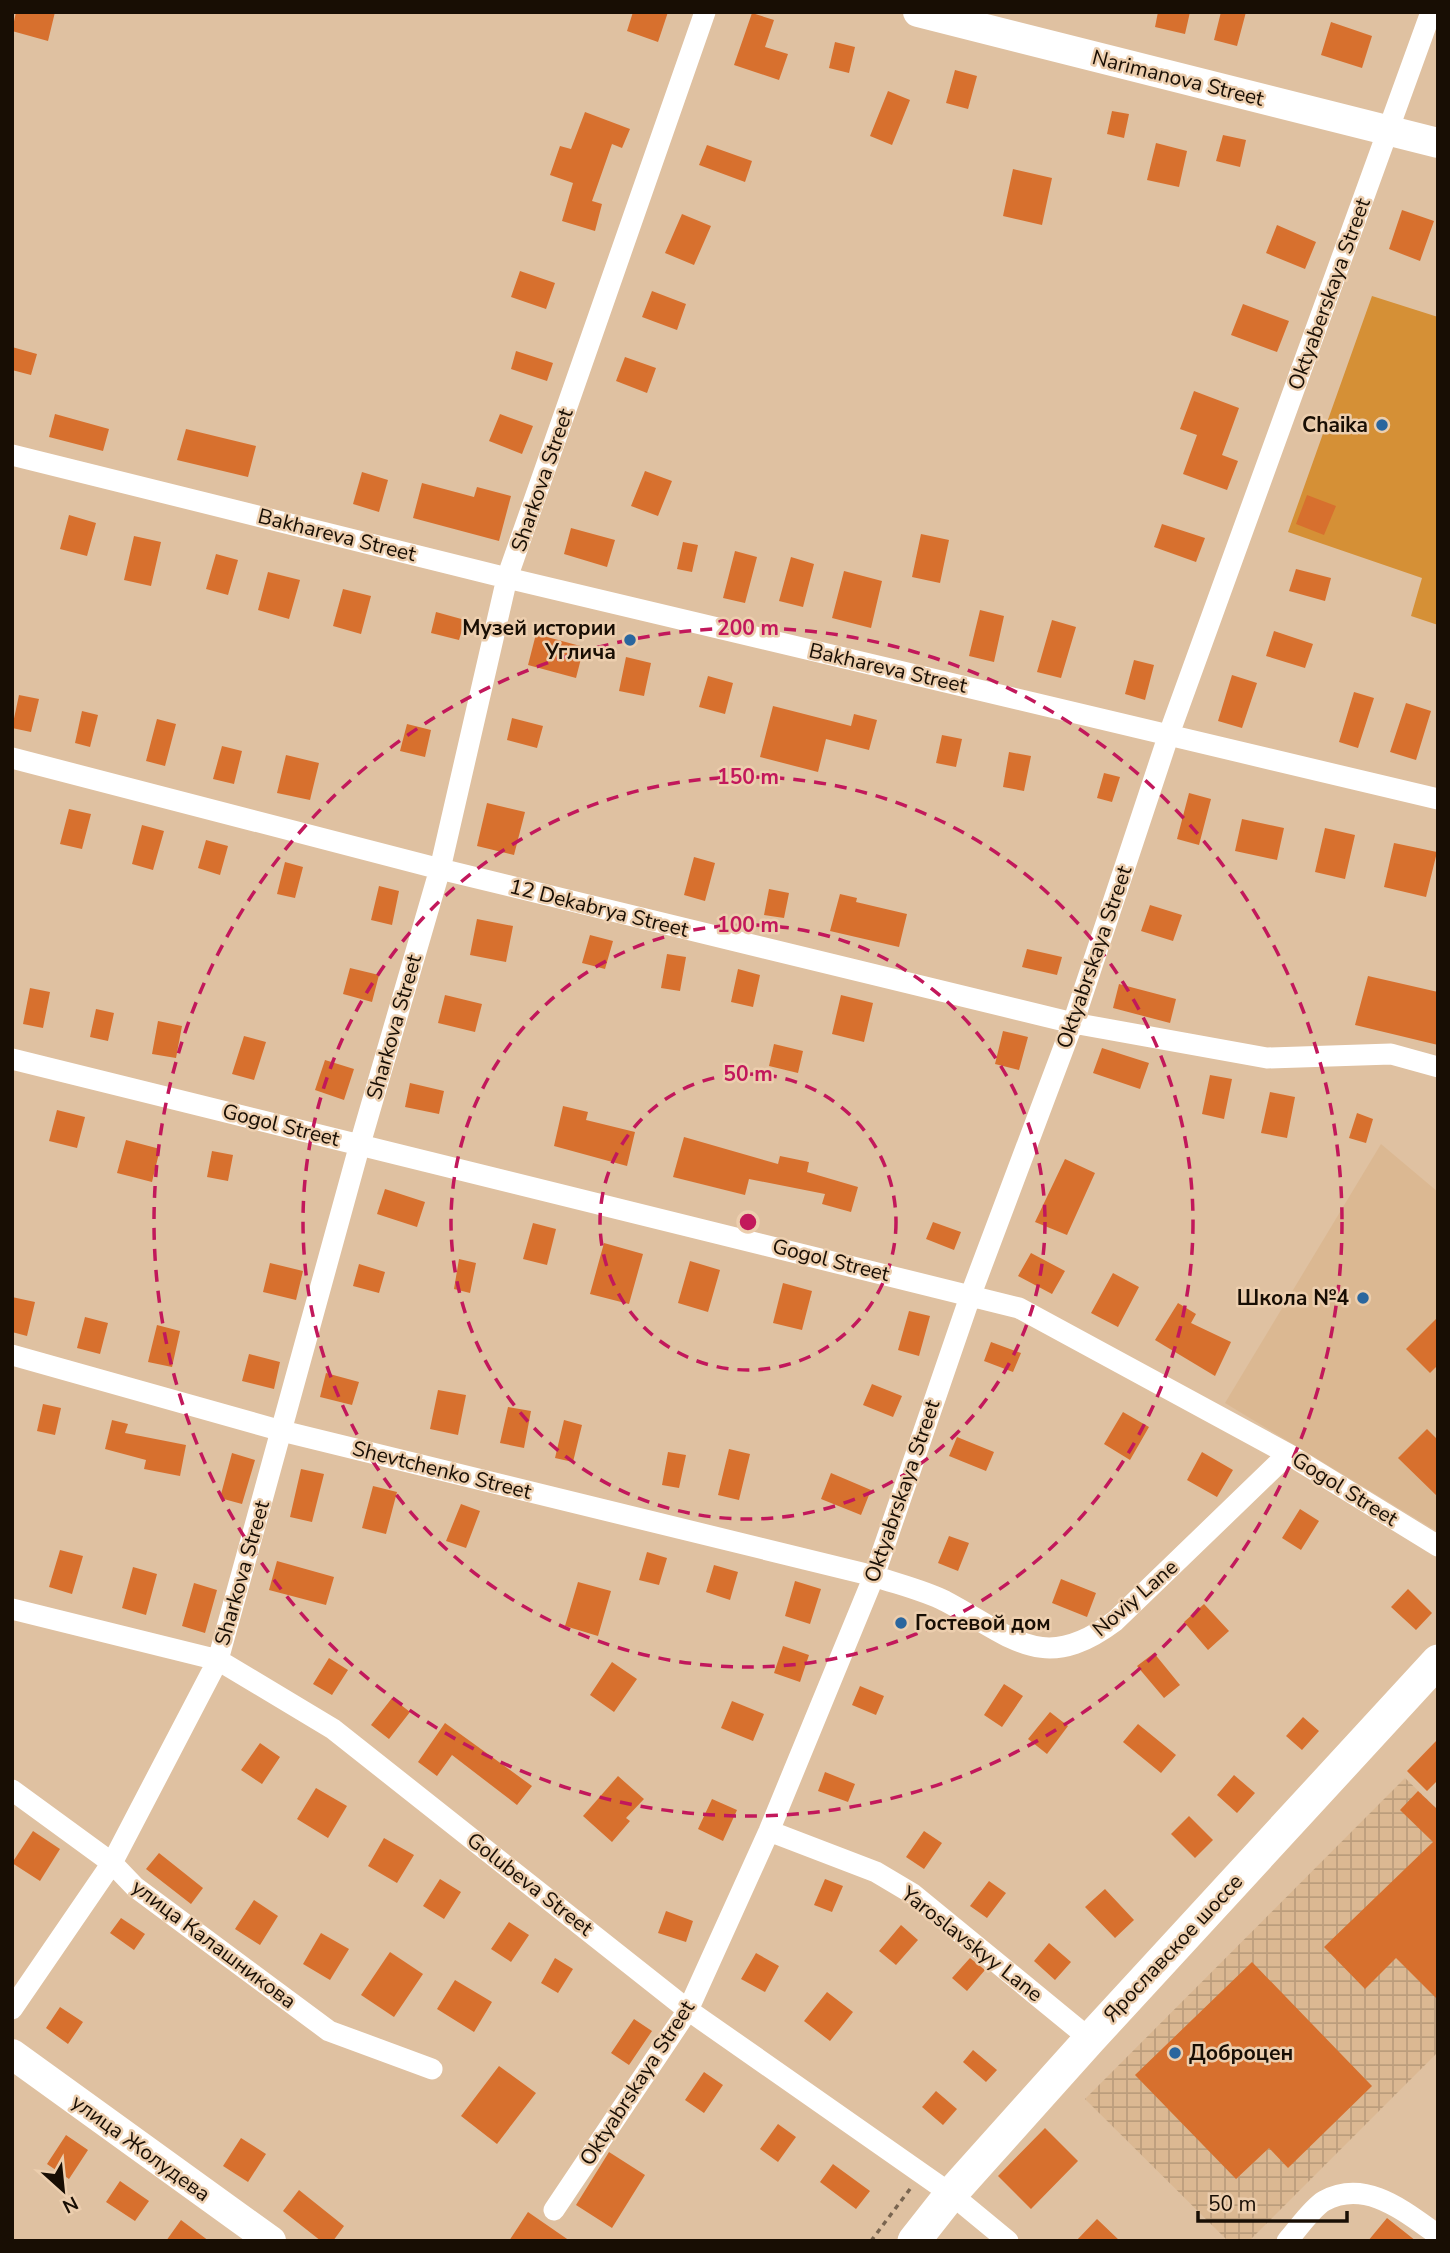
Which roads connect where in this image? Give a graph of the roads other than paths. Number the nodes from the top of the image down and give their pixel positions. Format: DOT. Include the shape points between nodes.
graph roads {
  1 [pos="705,12"];
  2 [pos="918,12"];
  3 [pos="1431,12"];
  4 [pos="1388,131"];
  5 [pos="1438,143"];
  6 [pos="12,455"];
  7 [pos="508,578"];
  8 [pos="1170,734"];
  9 [pos="12,758"];
  10 [pos="1438,799"];
  11 [pos="440,869"];
  12 [pos="1073,1023"];
  13 [pos="12,1059"];
  14 [pos="1438,1067"];
  15 [pos="360,1144"];
  16 [pos="971,1294"];
  17 [pos="12,1354"];
  18 [pos="282,1431"];
  19 [pos="1288,1454"];
  20 [pos="1438,1546"];
  21 [pos="874,1576"];
  22 [pos="12,1609"];
  23 [pos="218,1660"];
  24 [pos="1438,1661"];
  25 [pos="12,1790"];
  26 [pos="769,1830"];
  27 [pos="112,1863"];
  28 [pos="12,2009"];
  29 [pos="688,2010"];
  30 [pos="1090,2039"];
  31 [pos="12,2054"];
  32 [pos="432,2069"];
  33 [pos="951,2194"];
  34 [pos="554,2210"];
  35 [pos="1438,2235"];
  36 [pos="271,2241"];
  37 [pos="914,2241"];
  38 [pos="1008,2241"];
  39 [pos="1287,2241"];
  1 -- 7 [label="street, Sharkova Street"];
  2 -- 4 [label="main road, Narimanova Street"];
  3 -- 4 [label="street, Oktyaberskaya Street"];
  4 -- 5 [label="main road, Narimanova Street"];
  4 -- 8 [label="street, Oktyaberskaya Street"];
  6 -- 7 [label="street, Bakhareva Street"];
  7 -- 8 [label="street, Bakhareva Street"];
  7 -- 11 [label="street, Sharkova Street"];
  8 -- 10 [label="street, Bakhareva Street"];
  8 -- 12 [label="street, Oktyabrskaya Street"];
  9 -- 11 [label="street, 12 Dekabrya Street"];
  11 -- 12 [label="street, 12 Dekabrya Street"];
  11 -- 15 [label="street, Sharkova Street"];
  12 -- 14 [label="street, 12 Dekabrya Street" via="1267,1058 1391,1054"];
  12 -- 16 [label="street, Oktyabrskaya Street"];
  13 -- 15 [label="street, Gogol Street"];
  15 -- 16 [label="street, Gogol Street"];
  15 -- 18 [label="street, Sharkova Street"];
  16 -- 19 [label="street, Gogol Street" via="1018,1308"];
  16 -- 21 [label="street, Oktyabrskaya Street"];
  17 -- 18 [label="street, Shevtchenko Street"];
  18 -- 21 [label="street, Shevtchenko Street"];
  18 -- 23 [label="street, Sharkova Street"];
  19 -- 20 [label="street, Gogol Street"];
  19 -- 21 [label="street, Noviy Lane" via="1115,1621 1071,1646 1053,1650 1029,1647 942,1599"];
  21 -- 26 [label="street, Oktyabrskaya Street"];
  22 -- 23 [label="street, Golubeva Street"];
  23 -- 27 [label="street, Sharkova Street"];
  23 -- 29 [label="street, Golubeva Street" via="333,1729"];
  24 -- 30 [label="main road, Ярославское шоссе"];
  25 -- 27 [label="street, улица Калашникова"];
  26 -- 29 [label="street, Oktyabrskaya Street"];
  26 -- 30 [label="street, Yaroslavskyy Lane" via="876,1872 913,1894"];
  27 -- 28 [label="street, Sharkova Street"];
  27 -- 32 [label="street, улица Калашникова" via="135,1886 329,2031"];
  29 -- 33 [label="street, Golubeva Street"];
  29 -- 34 [label="street, Oktyabrskaya Street"];
  30 -- 33 [label="main road, Ярославское шоссе"];
  31 -- 36 [label="main road, улица Жолудева"];
  33 -- 37 [label="main road, Ярославское шоссе"];
  33 -- 38 [label="street, Golubeva Street"];
  35 -- 39 [label="street" via="1395,2205 1357,2193 1324,2202"];
}
